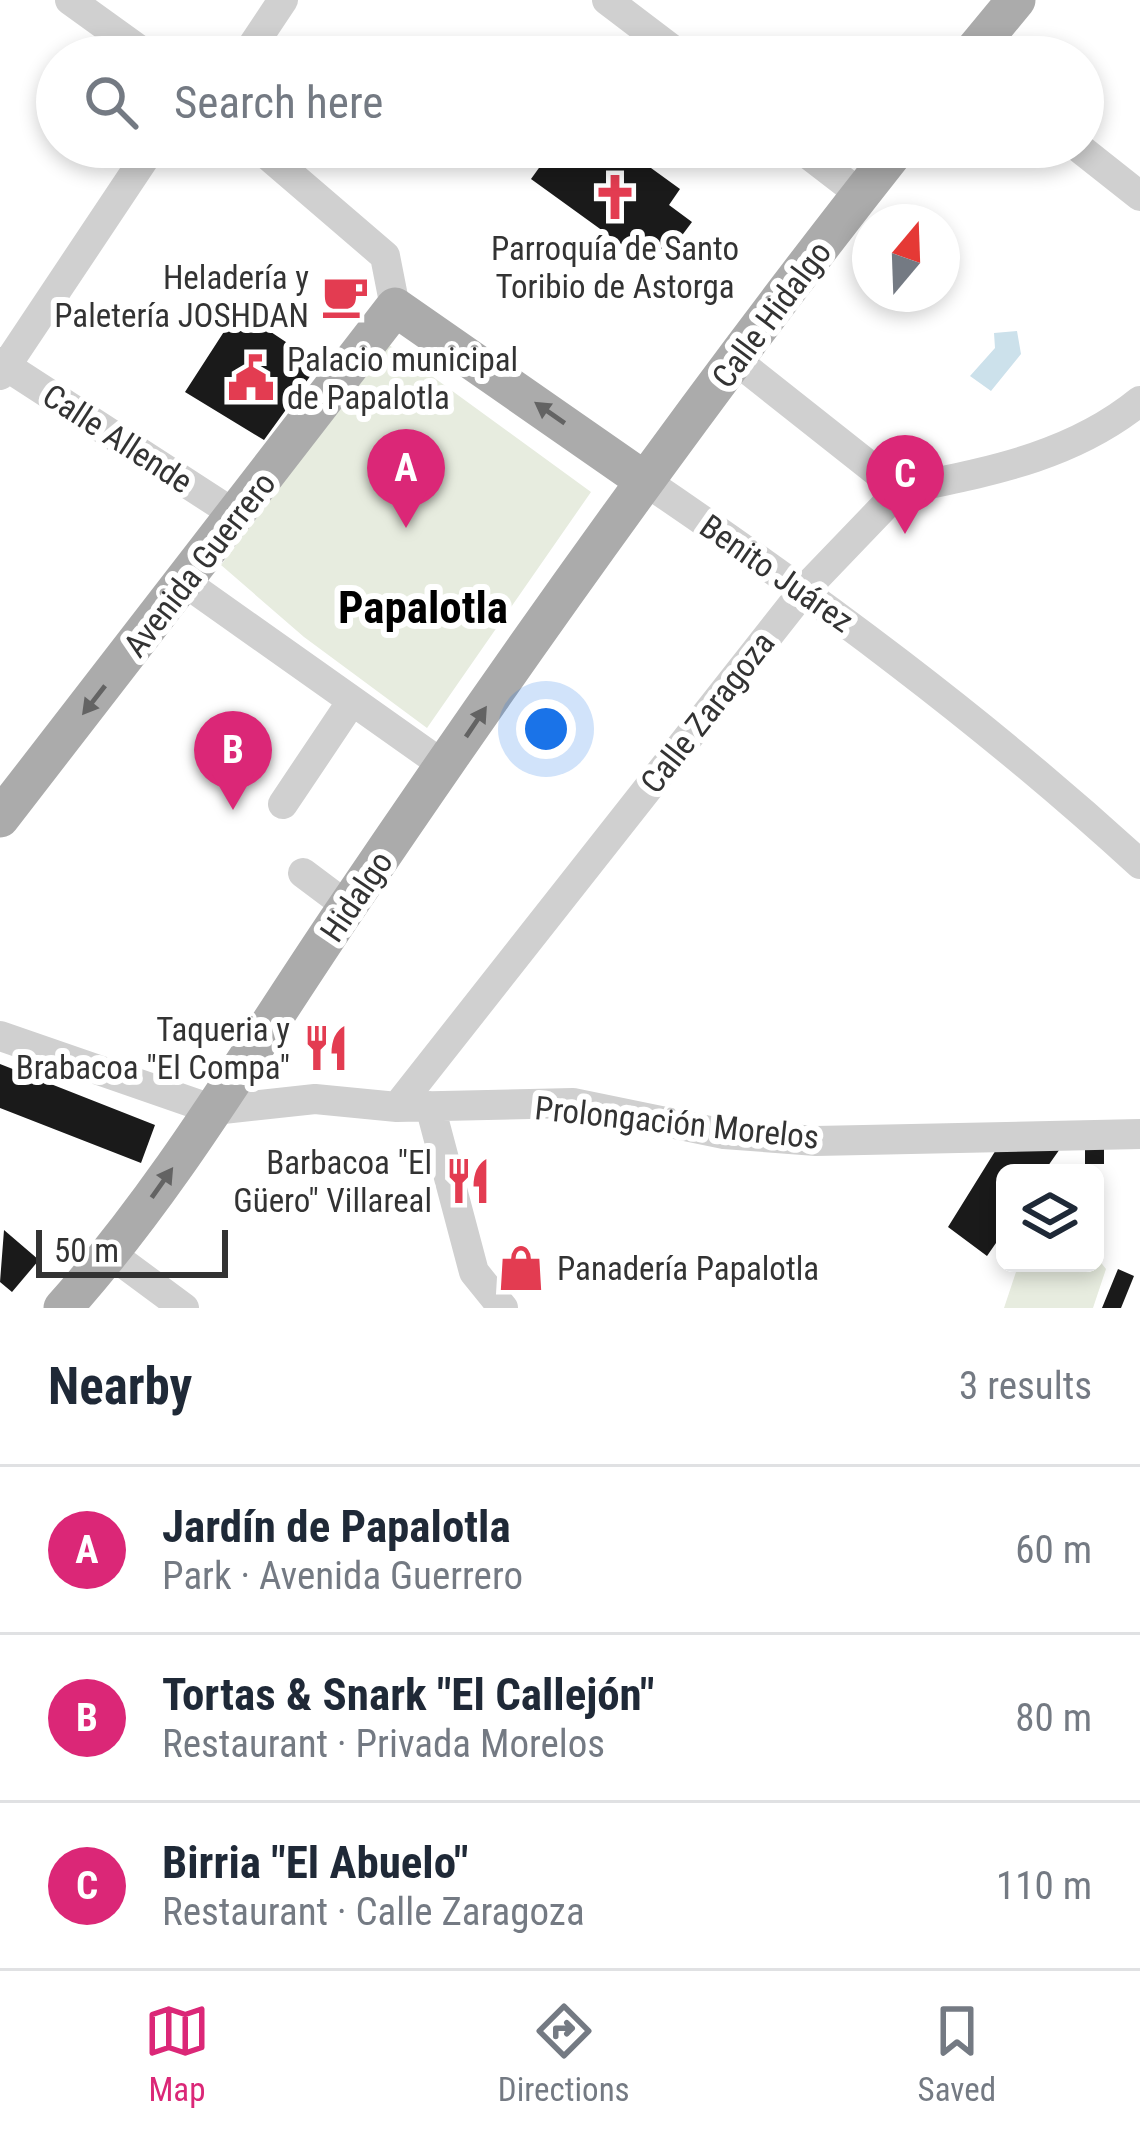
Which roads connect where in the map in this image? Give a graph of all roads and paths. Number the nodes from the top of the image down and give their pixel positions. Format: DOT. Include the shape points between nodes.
graph roads {
  1 [pos="70,0"];
  2 [pos="283,0"];
  3 [pos="608,0"];
  4 [pos="1016,0"];
  5 [pos="120,36"];
  6 [pos="259,36"];
  7 [pos="655,36"];
  8 [pos="986,36"];
  9 [pos="138,168"];
  10 [pos="282,168"];
  11 [pos="826,168"];
  12 [pos="881,168"];
  13 [pos="1104,168"];
  14 [pos="860,194"];
  15 [pos="1140,196"];
  16 [pos="395,307"];
  17 [pos="736,361"];
  18 [pos="2,368"];
  19 [pos="1140,400"];
  20 [pos="645,481"];
  21 [pos="900,490"];
  22 [pos="236,515"];
  23 [pos="186,583"];
  24 [pos="805,589"];
  25 [pos="352,701"];
  26 [pos="446,767"];
  27 [pos="283,804"];
  28 [pos="0,818"];
  29 [pos="1140,864"];
  30 [pos="304,873"];
  31 [pos="347,906"];
  32 [pos="0,1036"];
  33 [pos="430,1106"];
  34 [pos="397,1107"];
  35 [pos="214,1110"];
  36 [pos="1140,1134"];
  37 [pos="111,1254"];
  38 [pos="63,1308"];
  39 [pos="184,1308"];
  40 [pos="503,1308"];
  1 -- 5 [label="street"];
  2 -- 6 [label="street"];
  3 -- 7 [label="street"];
  4 -- 8 [label="main road"];
  9 -- 18 [label="street"];
  10 -- 16 [label="street" via="385,256"];
  11 -- 14 [label="street"];
  12 -- 14 [label="main road, Calle Hidalgo"];
  13 -- 15 [label="street"];
  14 -- 17 [label="main road, Calle Hidalgo"];
  20 -- 16 [label="main road, Benito Juárez, one-way"];
  16 -- 22 [label="main road, Avenida Guerrero"];
  17 -- 20 [label="main road, Calle Hidalgo"];
  17 -- 21 [label="street"];
  18 -- 22 [label="street, Calle Allende"];
  19 -- 21 [label="street" via="1026,464"];
  20 -- 24 [label="street, Benito Juárez"];
  26 -- 20 [label="main road, Hidalgo, one-way"];
  21 -- 24 [label="street, Calle Zaragoza"];
  22 -- 23 [label="main road, Avenida Guerrero"];
  23 -- 25 [label="street"];
  23 -- 28 [label="main road, Avenida Guerrero, one-way"];
  24 -- 29 [label="street, Benito Juárez" via="1017,752"];
  24 -- 34 [label="street, Calle Zaragoza"];
  25 -- 26 [label="street"];
  25 -- 27 [label="street"];
  26 -- 31 [label="main road, Hidalgo"];
  30 -- 31 [label="street"];
  31 -- 35 [label="main road, Hidalgo"];
  32 -- 35 [label="street"];
  33 -- 34 [label="street, Prolongación Morelos"];
  33 -- 36 [label="street, Prolongación Morelos" via="573,1103 724,1134 815,1141"];
  33 -- 40 [label="street" via="474,1272"];
  34 -- 35 [label="street, Prolongación Morelos" via="315,1099"];
  37 -- 35 [label="main road, Hidalgo, one-way"];
  37 -- 38 [label="main road, Hidalgo"];
  37 -- 39 [label="street"];
}
